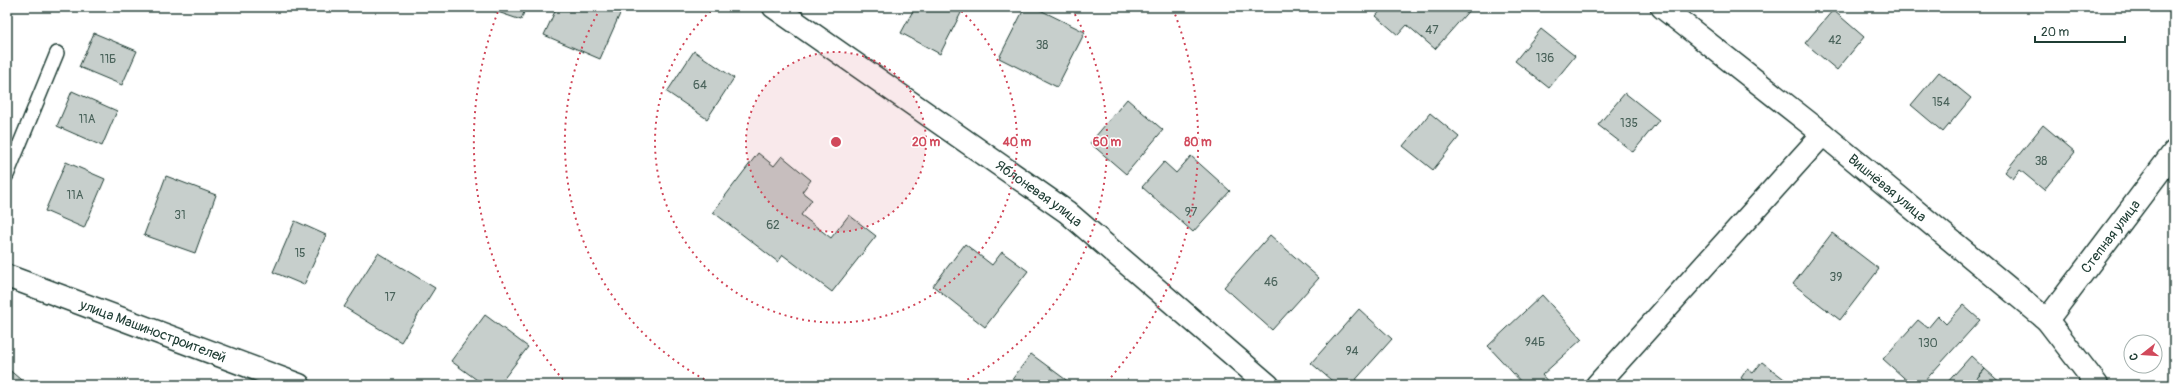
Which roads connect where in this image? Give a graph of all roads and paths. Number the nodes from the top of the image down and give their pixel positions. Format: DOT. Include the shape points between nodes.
graph roads {
  1 [pos="774,7"];
  2 [pos="1662,7"];
  3 [pos="57,53"];
  4 [pos="1823,134"];
  5 [pos="2174,152"];
  6 [pos="7,175"];
  7 [pos="7,276"];
  8 [pos="2047,320"];
  9 [pos="299,385"];
  10 [pos="1268,385"];
  11 [pos="1597,385"];
  12 [pos="2097,385"];
  1 -- 10 [label="street, Яблоневая улица" via="1066,212"];
  2 -- 4 [label="street, Вишнёвая улица"];
  3 -- 6 [label="lane"];
  4 -- 8 [label="street, Вишнёвая улица"];
  4 -- 11 [label="street"];
  5 -- 8 [label="street, Степная улица"];
  7 -- 9 [label="street, улица Машиностроителей"];
  8 -- 12 [label="street, Вишнёвая улица"];
}
